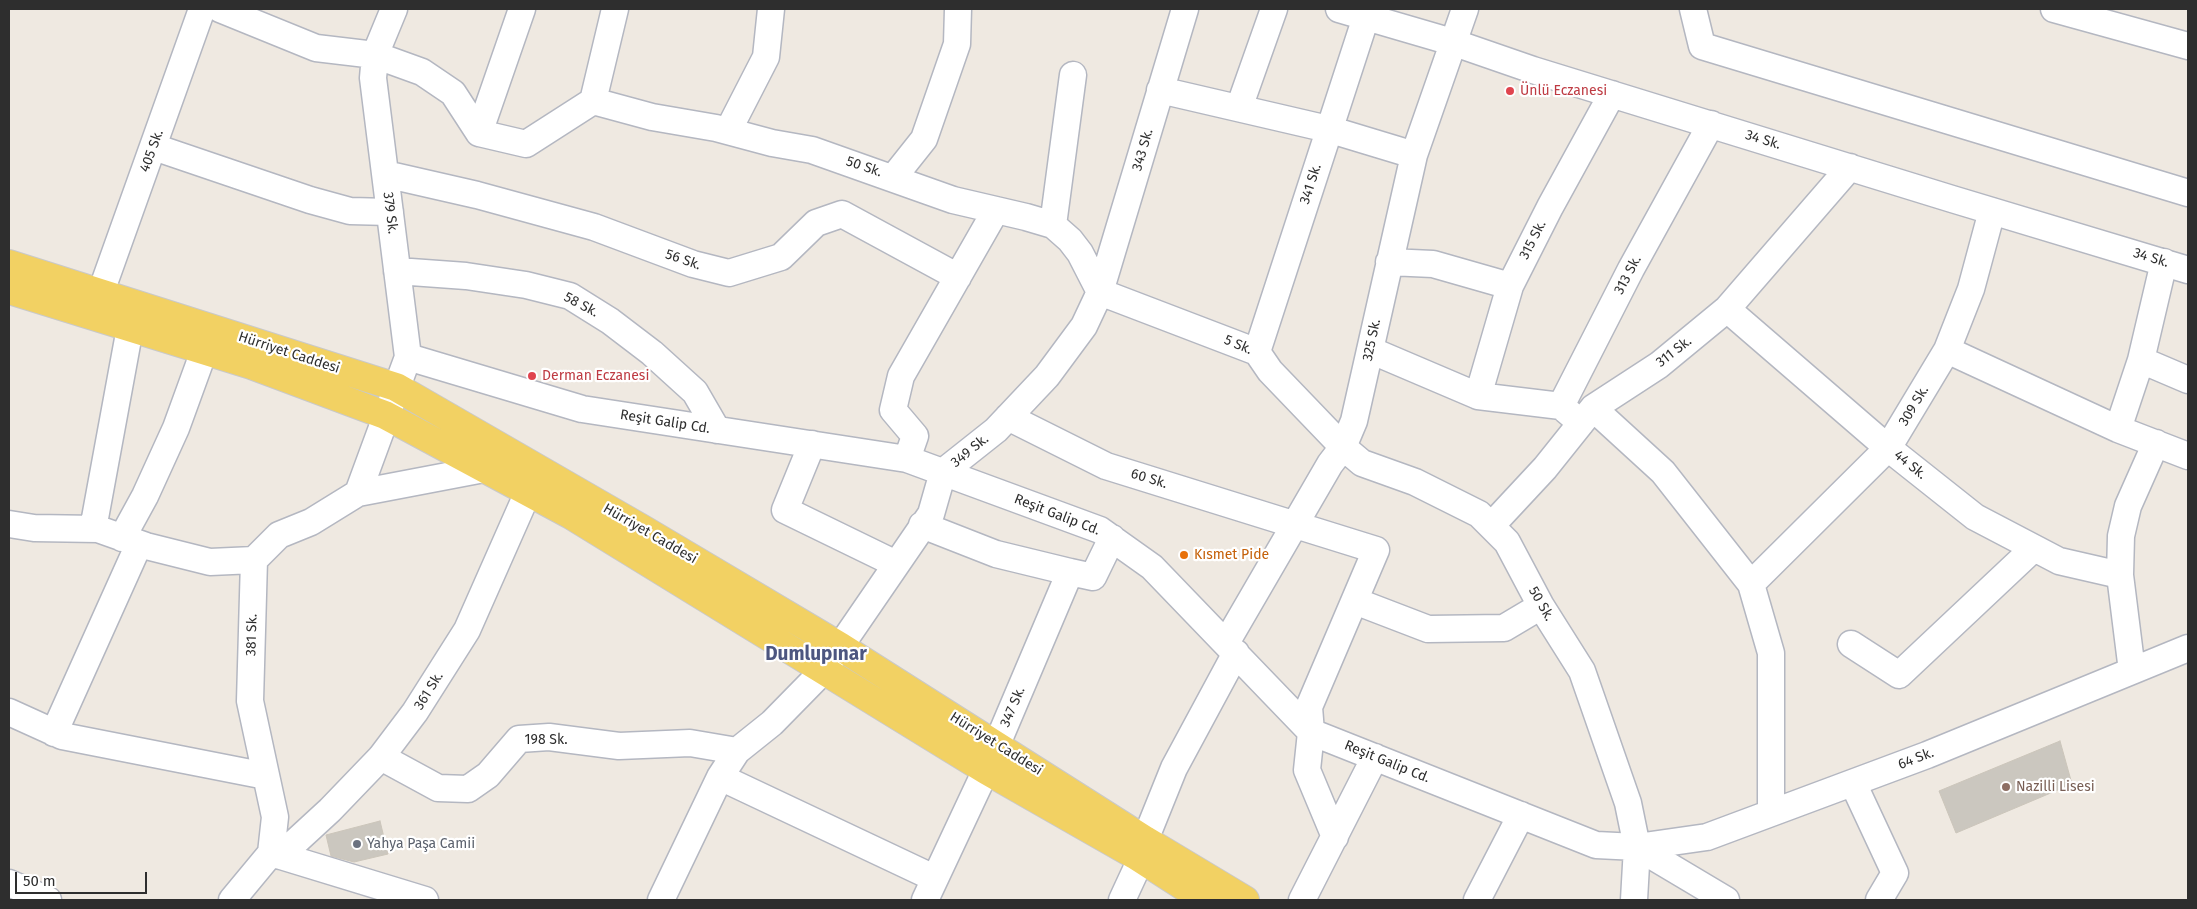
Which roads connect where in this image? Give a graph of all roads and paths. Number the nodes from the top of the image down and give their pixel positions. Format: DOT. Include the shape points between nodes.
graph roads {
  1 [pos="202,9"];
  2 [pos="220,9"];
  3 [pos="394,9"];
  4 [pos="522,9"];
  5 [pos="615,9"];
  6 [pos="771,9"];
  7 [pos="958,9"];
  8 [pos="1185,9"];
  9 [pos="1274,9"];
  10 [pos="1339,9"];
  11 [pos="1693,9"];
  12 [pos="2054,9"];
  13 [pos="1464,11"];
  14 [pos="251,15"];
  15 [pos="1366,17"];
  16 [pos="1452,42"];
  17 [pos="2188,46"];
  18 [pos="375,55"];
  19 [pos="1073,75"];
  20 [pos="1160,90"];
  21 [pos="1612,94"];
  22 [pos="593,101"];
  23 [pos="1239,108"];
  24 [pos="1711,124"];
  25 [pos="1328,129"];
  26 [pos="728,131"];
  27 [pos="479,133"];
  28 [pos="154,147"];
  29 [pos="1414,155"];
  30 [pos="1850,167"];
  31 [pos="385,174"];
  32 [pos="894,178"];
  33 [pos="2188,194"];
  34 [pos="996,210"];
  35 [pos="1992,211"];
  36 [pos="390,212"];
  37 [pos="1053,225"];
  38 [pos="1389,262"];
  39 [pos="9,264"];
  40 [pos="2176,266"];
  41 [pos="397,271"];
  42 [pos="958,276"];
  43 [pos="1510,286"];
  44 [pos="9,290"];
  45 [pos="101,292"];
  46 [pos="1100,292"];
  47 [pos="1727,309"];
  48 [pos="130,328"];
  49 [pos="1370,350"];
  50 [pos="1947,350"];
  51 [pos="204,351"];
  52 [pos="1257,352"];
  53 [pos="408,357"];
  54 [pos="2141,360"];
  55 [pos="2188,380"];
  56 [pos="396,387"];
  57 [pos="1478,396"];
  58 [pos="1561,406"];
  59 [pos="385,415"];
  60 [pos="1587,415"];
  61 [pos="1008,417"];
  62 [pos="2118,429"];
  63 [pos="717,430"];
  64 [pos="812,444"];
  65 [pos="2156,444"];
  66 [pos="1343,447"];
  67 [pos="1888,448"];
  68 [pos="2188,456"];
  69 [pos="907,459"];
  70 [pos="484,469"];
  71 [pos="943,472"];
  72 [pos="528,492"];
  73 [pos="358,493"];
  74 [pos="9,524"];
  75 [pos="922,525"];
  76 [pos="1295,525"];
  77 [pos="1491,526"];
  78 [pos="93,529"];
  79 [pos="1112,538"];
  80 [pos="131,541"];
  81 [pos="2034,548"];
  82 [pos="254,560"];
  83 [pos="896,564"];
  84 [pos="1070,572"];
  85 [pos="2120,575"];
  86 [pos="1751,584"];
  87 [pos="1355,601"];
  88 [pos="1541,606"];
  89 [pos="1851,644"];
  90 [pos="841,647"];
  91 [pos="1231,648"];
  92 [pos="2188,648"];
  93 [pos="824,670"];
  94 [pos="2132,671"];
  95 [pos="9,712"];
  96 [pos="1311,732"];
  97 [pos="54,733"];
  98 [pos="997,744"];
  99 [pos="737,751"];
  100 [pos="381,757"];
  101 [pos="1375,757"];
  102 [pos="986,770"];
  103 [pos="266,776"];
  104 [pos="720,777"];
  105 [pos="1853,783"];
  106 [pos="1771,813"];
  107 [pos="1521,815"];
  108 [pos="1335,837"];
  109 [pos="1637,847"];
  110 [pos="1143,849"];
  111 [pos="276,854"];
  112 [pos="9,884"];
  113 [pos="929,889"];
  114 [pos="48,900"];
  115 [pos="232,900"];
  116 [pos="425,900"];
  117 [pos="661,900"];
  118 [pos="1122,900"];
  119 [pos="1205,900"];
  120 [pos="1245,900"];
  121 [pos="1302,900"];
  122 [pos="1478,900"];
  123 [pos="1634,900"];
  124 [pos="1726,900"];
  125 [pos="1879,900"];
  1 -- 28 [label="street, 405 Sk."];
  2 -- 14 [label="street"];
  3 -- 18 [label="street, 379 Sk."];
  4 -- 27 [label="street"];
  5 -- 22 [label="street"];
  6 -- 26 [label="street" via="766,57"];
  7 -- 32 [label="street" via="957,44 924,139"];
  8 -- 20 [label="street, 343 Sk."];
  9 -- 23 [label="street"];
  10 -- 15 [label="street, 34 Sk."];
  11 -- 33 [label="street" via="1702,46"];
  12 -- 17 [label="street"];
  13 -- 16 [label="street, 325 Sk."];
  14 -- 18 [label="street" via="316,48"];
  15 -- 16 [label="street, 34 Sk."];
  15 -- 25 [label="street, 341 Sk."];
  16 -- 21 [label="street, 34 Sk."];
  16 -- 29 [label="street, 325 Sk."];
  18 -- 27 [label="street" via="422,72 453,93"];
  18 -- 31 [label="street, 379 Sk." via="373,78"];
  19 -- 37 [label="street"];
  20 -- 23 [label="street"];
  20 -- 46 [label="street, 343 Sk."];
  21 -- 24 [label="street, 34 Sk."];
  21 -- 43 [label="street, 315 Sk."];
  22 -- 26 [label="street, 50 Sk." via="661,119"];
  22 -- 27 [label="street" via="526,144"];
  23 -- 25 [label="street"];
  24 -- 30 [label="street, 34 Sk."];
  24 -- 58 [label="street, 313 Sk." via="1631,268"];
  25 -- 29 [label="street"];
  25 -- 52 [label="street, 341 Sk."];
  26 -- 32 [label="street, 50 Sk." via="812,150"];
  28 -- 36 [label="street" via="342,209"];
  28 -- 45 [label="street, 405 Sk."];
  29 -- 38 [label="street, 325 Sk."];
  30 -- 35 [label="street, 34 Sk."];
  30 -- 47 [label="street, 311 Sk."];
  31 -- 36 [label="street, 379 Sk."];
  31 -- 42 [label="street, 56 Sk." via="594,227 693,264 729,273 781,257 816,223 842,214"];
  32 -- 34 [label="street, 50 Sk." via="953,200"];
  34 -- 37 [label="street, 50 Sk."];
  34 -- 42 [label="street"];
  35 -- 40 [label="street, 34 Sk."];
  35 -- 50 [label="street, 309 Sk." via="1971,289"];
  36 -- 41 [label="street, 379 Sk."];
  37 -- 46 [label="street, 50 Sk." via="1080,254"];
  38 -- 43 [label="street" via="1433,264"];
  38 -- 49 [label="street, 325 Sk."];
  39 -- 45 [label="main road, Hürriyet Caddesi"];
  40 -- 54 [label="street"];
  41 -- 53 [label="street, 379 Sk."];
  41 -- 63 [label="street, 58 Sk." via="466,276 570,296 610,321 696,392"];
  42 -- 69 [label="street" via="901,376 893,410 915,436"];
  43 -- 57 [label="street, 315 Sk."];
  44 -- 48 [label="main road, Hürriyet Caddesi"];
  45 -- 56 [label="main road, Hürriyet Caddesi"];
  46 -- 52 [label="street, 5 Sk."];
  46 -- 61 [label="street, 349 Sk." via="1084,326 1047,376"];
  47 -- 60 [label="street, 311 Sk." via="1659,365"];
  47 -- 67 [label="street, 44 Sk."];
  48 -- 51 [label="main road, Hürriyet Caddesi"];
  48 -- 78 [label="street"];
  49 -- 57 [label="street"];
  49 -- 66 [label="street, 325 Sk." via="1354,421"];
  50 -- 62 [label="street"];
  50 -- 67 [label="street, 309 Sk."];
  51 -- 59 [label="main road, Hürriyet Caddesi"];
  51 -- 80 [label="street" via="176,428 145,496"];
  52 -- 66 [label="street, 5 Sk." via="1270,371"];
  53 -- 56 [label="street, 379 Sk."];
  53 -- 63 [label="street, Reşit Galip Cd." via="582,409"];
  54 -- 55 [label="street"];
  54 -- 62 [label="street"];
  56 -- 59 [label="street, 379 Sk."];
  56 -- 90 [label="main road, Hürriyet Caddesi"];
  57 -- 58 [label="street"];
  58 -- 60 [label="street"];
  59 -- 70 [label="main road, Hürriyet Caddesi"];
  59 -- 73 [label="street"];
  60 -- 77 [label="street, 311 Sk." via="1545,468"];
  60 -- 86 [label="street" via="1663,472"];
  61 -- 71 [label="street, 349 Sk."];
  61 -- 76 [label="street, 60 Sk." via="1106,466"];
  62 -- 65 [label="street"];
  63 -- 64 [label="street, Reşit Galip Cd."];
  64 -- 69 [label="street, Reşit Galip Cd."];
  64 -- 83 [label="street" via="785,510"];
  65 -- 68 [label="street"];
  65 -- 85 [label="street" via="2128,506 2121,536"];
  66 -- 76 [label="street, 325 Sk."];
  66 -- 77 [label="street, 50 Sk." via="1362,463 1416,482 1479,514"];
  67 -- 81 [label="street, 44 Sk." via="1975,517"];
  67 -- 86 [label="street, 309 Sk."];
  69 -- 71 [label="street, Reşit Galip Cd."];
  70 -- 72 [label="main road, Hürriyet Caddesi"];
  70 -- 73 [label="street"];
  71 -- 75 [label="street, 349 Sk." via="930,514"];
  71 -- 79 [label="street, Reşit Galip Cd." via="1100,530"];
  72 -- 93 [label="main road, Hürriyet Caddesi"];
  72 -- 100 [label="street, 361 Sk." via="467,630 416,712"];
  73 -- 82 [label="street" via="311,522 279,535"];
  74 -- 78 [label="street" via="34,528"];
  75 -- 83 [label="street, 349 Sk."];
  75 -- 84 [label="street" via="996,554"];
  76 -- 87 [label="street, 60 Sk." via="1376,550"];
  76 -- 91 [label="street, 325 Sk."];
  77 -- 88 [label="street, 50 Sk." via="1506,542"];
  78 -- 80 [label="street"];
  79 -- 84 [label="street" via="1093,577"];
  79 -- 91 [label="street, Reşit Galip Cd." via="1152,567"];
  80 -- 82 [label="street" via="210,562"];
  80 -- 97 [label="street"];
  81 -- 85 [label="street, 44 Sk." via="2059,561"];
  81 -- 89 [label="street" via="1899,675"];
  82 -- 103 [label="street, 381 Sk." via="250,701"];
  83 -- 90 [label="street, 349 Sk."];
  84 -- 98 [label="street, 347 Sk."];
  85 -- 94 [label="street"];
  86 -- 106 [label="street" via="1771,653"];
  87 -- 88 [label="street" via="1428,629 1504,628"];
  87 -- 96 [label="street" via="1309,707"];
  88 -- 109 [label="street, 50 Sk." via="1582,671 1628,803"];
  90 -- 93 [label="street, 349 Sk."];
  90 -- 98 [label="main road, Hürriyet Caddesi"];
  91 -- 96 [label="street, Reşit Galip Cd."];
  91 -- 110 [label="street, 325 Sk." via="1174,768"];
  92 -- 94 [label="street, 64 Sk."];
  93 -- 99 [label="street, 349 Sk." via="772,722"];
  93 -- 102 [label="main road, Hürriyet Caddesi"];
  94 -- 105 [label="street, 64 Sk."];
  95 -- 97 [label="street"];
  96 -- 101 [label="street, Reşit Galip Cd."];
  96 -- 108 [label="street" via="1307,770"];
  97 -- 103 [label="street"];
  98 -- 102 [label="street, 347 Sk."];
  98 -- 110 [label="main road, Hürriyet Caddesi"];
  99 -- 100 [label="street, 198 Sk." via="690,743 619,746 549,737 519,739 488,775 468,788 438,788"];
  99 -- 104 [label="street, 349 Sk."];
  100 -- 111 [label="street, 361 Sk." via="330,810"];
  101 -- 107 [label="street, Reşit Galip Cd."];
  101 -- 108 [label="street"];
  102 -- 110 [label="main road, Hürriyet Caddesi"];
  102 -- 113 [label="street, 347 Sk."];
  103 -- 111 [label="street, 381 Sk." via="275,817"];
  104 -- 113 [label="street"];
  104 -- 117 [label="street, 349 Sk."];
  105 -- 106 [label="street, 64 Sk."];
  105 -- 125 [label="street" via="1895,873"];
  106 -- 109 [label="street, 64 Sk." via="1708,837"];
  107 -- 109 [label="street, Reşit Galip Cd." via="1596,845"];
  107 -- 122 [label="street"];
  108 -- 121 [label="street"];
  109 -- 123 [label="street, 50 Sk."];
  109 -- 124 [label="street, Reşit Galip Cd."];
  110 -- 118 [label="street, 325 Sk."];
  110 -- 119 [label="main road, Hürriyet Caddesi"];
  110 -- 120 [label="main road, Hürriyet Caddesi"];
  111 -- 115 [label="street"];
  111 -- 116 [label="street"];
  112 -- 114 [label="street"];
}
